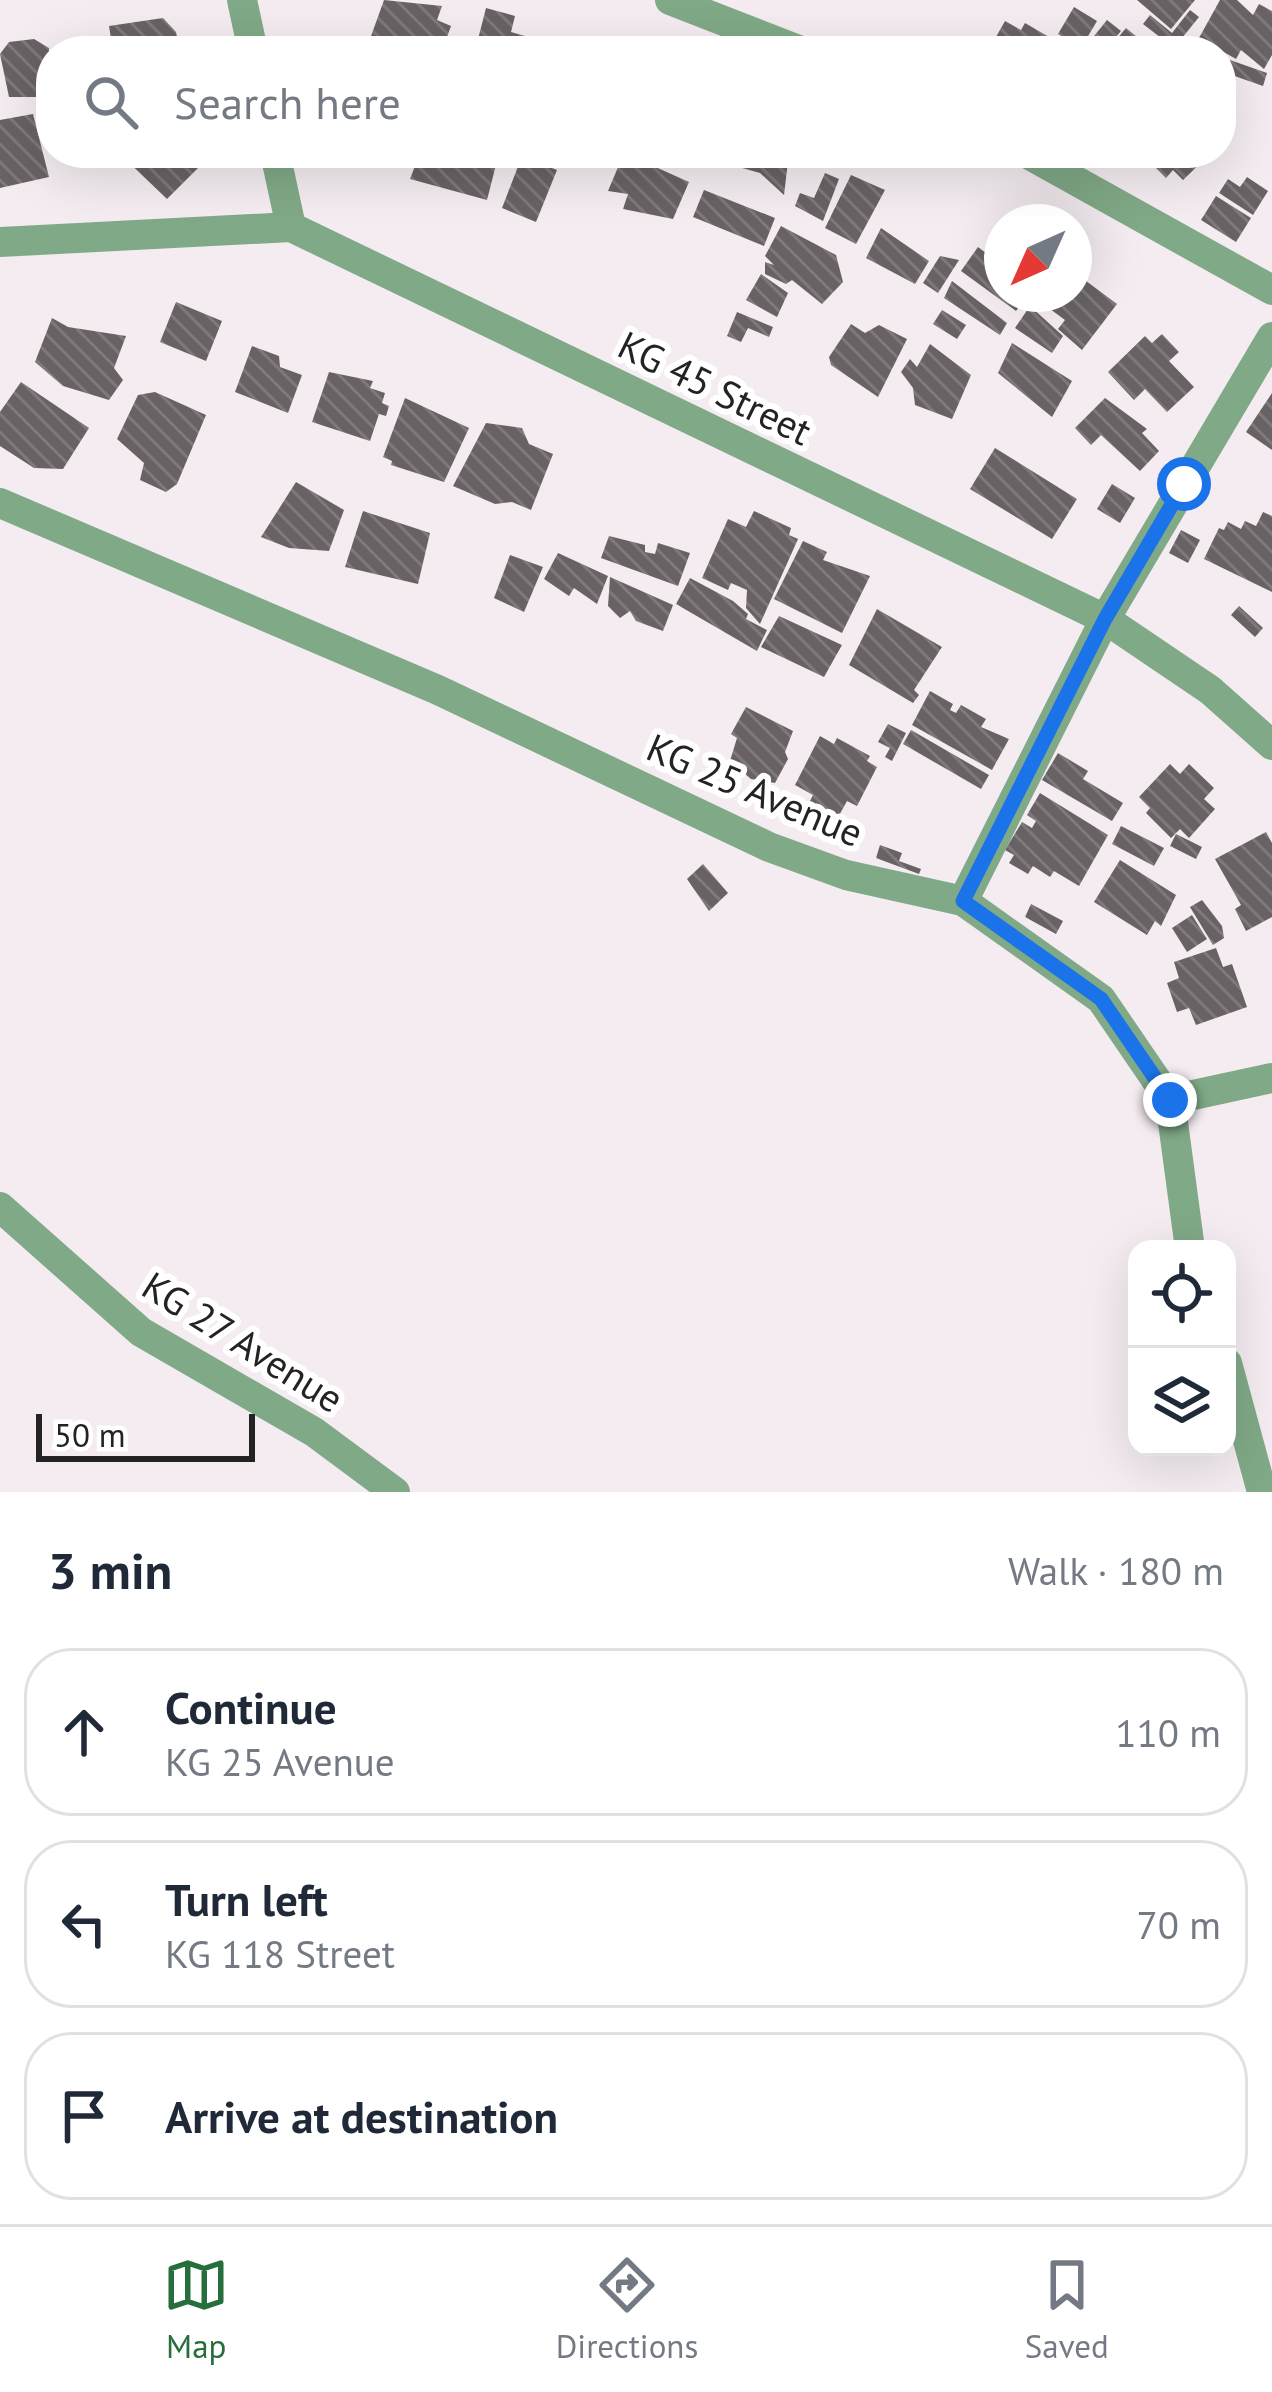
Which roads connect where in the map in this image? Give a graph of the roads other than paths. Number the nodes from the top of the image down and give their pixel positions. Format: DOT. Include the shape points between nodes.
graph roads {
  1 [pos="242,0"];
  2 [pos="670,0"];
  3 [pos="250,36"];
  4 [pos="762,36"];
  5 [pos="278,168"];
  6 [pos="1054,168"];
  7 [pos="291,227"];
  8 [pos="0,242"];
  9 [pos="1271,287"];
  10 [pos="1272,337"];
  11 [pos="0,503"];
  12 [pos="1105,619"];
  13 [pos="1272,745"];
  14 [pos="963,901"];
  15 [pos="1272,1078"];
  16 [pos="1170,1100"];
  17 [pos="0,1207"];
  18 [pos="1189,1240"];
  19 [pos="1236,1396"];
  20 [pos="394,1492"];
  21 [pos="1262,1492"];
  1 -- 3 [label="street"];
  2 -- 4 [label="street"];
  5 -- 7 [label="street"];
  6 -- 9 [label="street"];
  7 -- 8 [label="street"];
  7 -- 12 [label="street, KG 45 Street"];
  10 -- 12 [label="street"];
  11 -- 14 [label="street, KG 25 Avenue" via="438,690 770,847 846,875"];
  12 -- 13 [label="street, KG 45 Street" via="1210,690"];
  12 -- 14 [label="street"];
  14 -- 16 [label="street" via="1101,999"];
  15 -- 16 [label="street"];
  16 -- 18 [label="street"];
  17 -- 20 [label="street, KG 27 Avenue" via="141,1331 330,1443"];
  19 -- 21 [label="street"];
}
